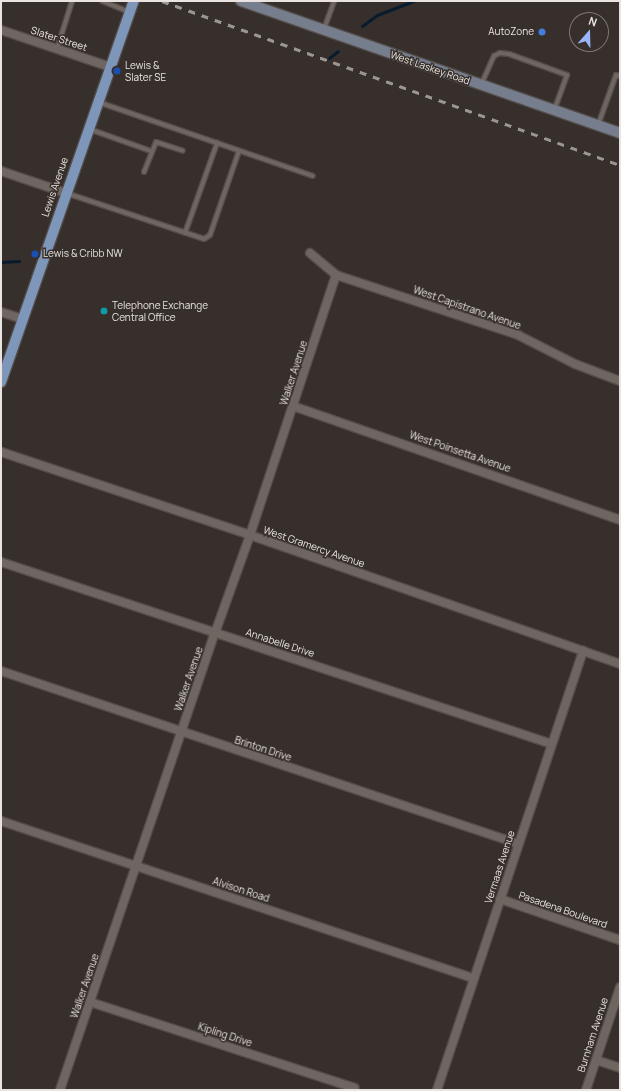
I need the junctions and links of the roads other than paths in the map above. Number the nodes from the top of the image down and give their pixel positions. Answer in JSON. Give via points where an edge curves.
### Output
{"nodes":[{"id":1,"x":72,"y":1,"type":"edge"},
{"id":2,"x":102,"y":1,"type":"edge"},
{"id":3,"x":134,"y":1,"type":"edge"},
{"id":4,"x":241,"y":1,"type":"edge"},
{"id":5,"x":334,"y":1,"type":"edge"},
{"id":6,"x":261,"y":4,"type":"edge"},
{"id":7,"x":130,"y":12,"type":"junction"},
{"id":8,"x":1,"y":30,"type":"edge"},
{"id":9,"x":324,"y":31,"type":"junction"},
{"id":10,"x":57,"y":49,"type":"junction"},
{"id":11,"x":110,"y":67,"type":"junction"},
{"id":12,"x":620,"y":76,"type":"edge"},
{"id":13,"x":481,"y":85,"type":"junction"},
{"id":14,"x":98,"y":102,"type":"junction"},
{"id":15,"x":554,"y":110,"type":"junction"},
{"id":16,"x":598,"y":125,"type":"junction"},
{"id":17,"x":88,"y":129,"type":"junction"},
{"id":18,"x":620,"y":133,"type":"edge"},
{"id":19,"x":217,"y":143,"type":"junction"},
{"id":20,"x":239,"y":150,"type":"junction"},
{"id":21,"x":151,"y":151,"type":"junction"},
{"id":22,"x":183,"y":151,"type":"dead end"},
{"id":23,"x":1,"y":171,"type":"edge"},
{"id":24,"x":144,"y":172,"type":"dead end"},
{"id":25,"x":313,"y":176,"type":"dead end"},
{"id":26,"x":66,"y":193,"type":"junction"},
{"id":27,"x":185,"y":234,"type":"junction"},
{"id":28,"x":310,"y":252,"type":"dead end"},
{"id":29,"x":336,"y":275,"type":"junction"},
{"id":30,"x":1,"y":312,"type":"edge"},
{"id":31,"x":23,"y":319,"type":"junction"},
{"id":32,"x":620,"y":381,"type":"edge"},
{"id":33,"x":1,"y":382,"type":"edge"},
{"id":34,"x":293,"y":406,"type":"junction"},
{"id":35,"x":1,"y":452,"type":"edge"},
{"id":36,"x":620,"y":520,"type":"edge"},
{"id":37,"x":250,"y":535,"type":"junction"},
{"id":38,"x":1,"y":562,"type":"edge"},
{"id":39,"x":215,"y":633,"type":"junction"},
{"id":40,"x":583,"y":651,"type":"junction"},
{"id":41,"x":620,"y":664,"type":"edge"},
{"id":42,"x":1,"y":671,"type":"edge"},
{"id":43,"x":181,"y":732,"type":"junction"},
{"id":44,"x":552,"y":744,"type":"junction"},
{"id":45,"x":1,"y":821,"type":"edge"},
{"id":46,"x":519,"y":844,"type":"junction"},
{"id":47,"x":136,"y":866,"type":"junction"},
{"id":48,"x":500,"y":899,"type":"junction"},
{"id":49,"x":620,"y":940,"type":"edge"},
{"id":50,"x":474,"y":978,"type":"junction"},
{"id":51,"x":620,"y":987,"type":"edge"},
{"id":52,"x":90,"y":1002,"type":"junction"},
{"id":53,"x":596,"y":1060,"type":"junction"},
{"id":54,"x":620,"y":1068,"type":"edge"},
{"id":55,"x":354,"y":1088,"type":"dead end"},
{"id":56,"x":60,"y":1090,"type":"edge"},
{"id":57,"x":437,"y":1090,"type":"edge"},
{"id":58,"x":586,"y":1090,"type":"edge"}],
"edges":[{"from":1,"to":10,"type":"lane"},
{"from":2,"to":7,"type":"lane"},
{"from":3,"to":7,"type":"main road","name":"Lewis Avenue"},
{"from":4,"to":6,"type":"main road","name":"West Laskey Road"},
{"from":5,"to":9,"type":"lane"},
{"from":6,"to":9,"type":"main road","name":"West Laskey Road"},
{"from":7,"to":11,"type":"main road","name":"Lewis Avenue"},
{"from":8,"to":10,"type":"street","name":"Slater Street"},
{"from":9,"to":13,"type":"main road","name":"West Laskey Road"},
{"from":10,"to":11,"type":"street","name":"Slater Street"},
{"from":11,"to":14,"type":"main road","name":"Lewis Avenue"},
{"from":12,"to":16,"type":"lane","via":[[616,75]]},
{"from":13,"to":15,"type":"main road","name":"West Laskey Road"},
{"from":13,"to":15,"type":"lane","via":[[494,56],[500,53],[509,54],[567,75]]},
{"from":14,"to":17,"type":"main road","name":"Lewis Avenue"},
{"from":14,"to":19,"type":"lane"},
{"from":15,"to":16,"type":"main road","name":"West Laskey Road"},
{"from":16,"to":18,"type":"main road","name":"West Laskey Road"},
{"from":17,"to":21,"type":"lane"},
{"from":17,"to":26,"type":"main road","name":"Lewis Avenue"},
{"from":19,"to":20,"type":"lane"},
{"from":19,"to":27,"type":"lane"},
{"from":20,"to":25,"type":"lane"},
{"from":20,"to":27,"type":"lane","via":[[210,235],[204,239]]},
{"from":21,"to":22,"type":"lane","via":[[158,142]]},
{"from":21,"to":24,"type":"lane"},
{"from":23,"to":26,"type":"street"},
{"from":26,"to":27,"type":"lane"},
{"from":26,"to":31,"type":"main road","name":"Lewis Avenue"},
{"from":28,"to":29,"type":"street","name":"West Capistrano Avenue"},
{"from":29,"to":32,"type":"street","name":"West Capistrano Avenue","via":[[518,336],[582,367]]},
{"from":29,"to":34,"type":"street","name":"Walker Avenue"},
{"from":30,"to":31,"type":"street"},
{"from":31,"to":33,"type":"main road","name":"Lewis Avenue"},
{"from":34,"to":36,"type":"street","name":"West Poinsetta Avenue"},
{"from":34,"to":37,"type":"street","name":"Walker Avenue"},
{"from":35,"to":37,"type":"street","name":"West Gramercy Avenue"},
{"from":37,"to":39,"type":"street","name":"Walker Avenue"},
{"from":37,"to":40,"type":"street","name":"West Gramercy Avenue"},
{"from":38,"to":39,"type":"street","name":"Annabelle Drive"},
{"from":39,"to":43,"type":"street","name":"Walker Avenue"},
{"from":39,"to":44,"type":"street","name":"Annabelle Drive"},
{"from":40,"to":41,"type":"street","name":"West Gramercy Avenue"},
{"from":40,"to":44,"type":"street","name":"Vermaas Avenue"},
{"from":42,"to":43,"type":"street","name":"Brinton Drive"},
{"from":43,"to":46,"type":"street","name":"Brinton Drive"},
{"from":43,"to":47,"type":"street","name":"Walker Avenue"},
{"from":44,"to":46,"type":"street","name":"Vermaas Avenue"},
{"from":45,"to":47,"type":"street","name":"Alvison Road"},
{"from":46,"to":48,"type":"street","name":"Vermaas Avenue"},
{"from":47,"to":50,"type":"street","name":"Alvison Road"},
{"from":47,"to":52,"type":"street","name":"Walker Avenue"},
{"from":48,"to":49,"type":"street","name":"Pasadena Boulevard"},
{"from":48,"to":50,"type":"street","name":"Vermaas Avenue"},
{"from":50,"to":57,"type":"street","name":"Vermaas Avenue"},
{"from":51,"to":53,"type":"street","name":"Burnham Avenue"},
{"from":52,"to":55,"type":"street","name":"Kipling Drive"},
{"from":52,"to":56,"type":"street","name":"Walker Avenue"},
{"from":53,"to":54,"type":"street"},
{"from":53,"to":58,"type":"street","name":"Burnham Avenue"}]}
